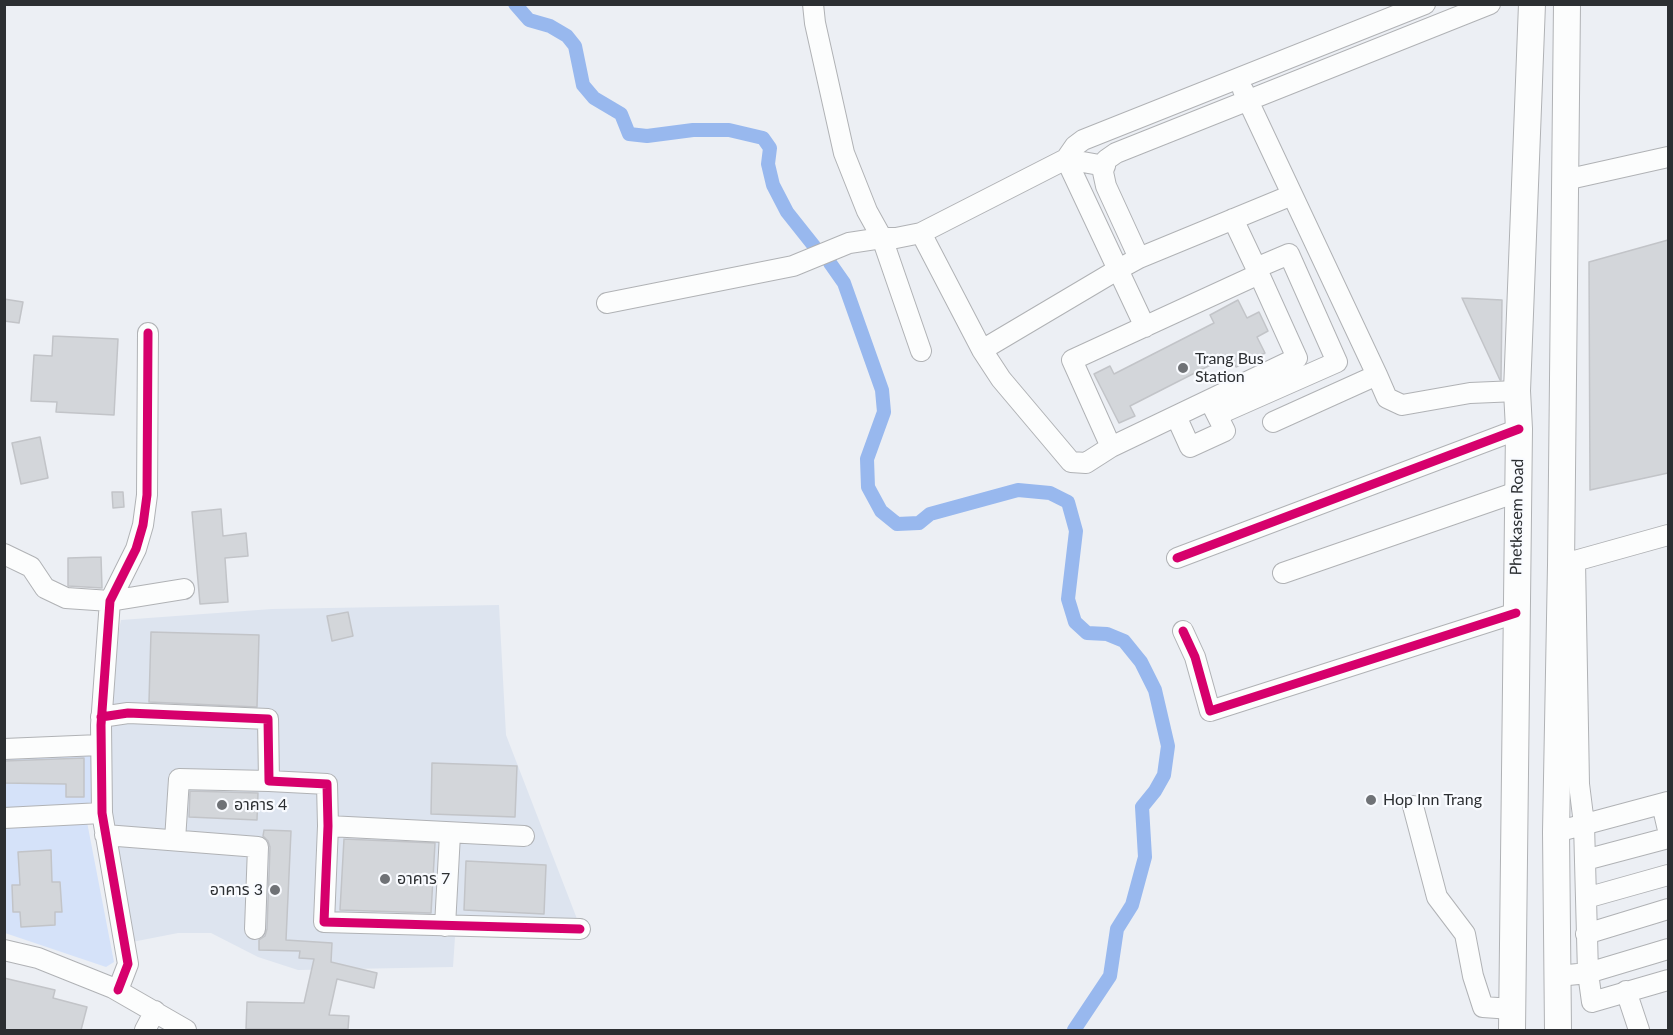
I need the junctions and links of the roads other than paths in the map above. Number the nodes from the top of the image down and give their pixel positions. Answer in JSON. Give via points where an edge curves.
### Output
{"nodes":[{"id":1,"x":813,"y":4,"type":"edge"},
{"id":2,"x":1490,"y":4,"type":"edge"},
{"id":3,"x":1532,"y":4,"type":"edge"},
{"id":4,"x":1567,"y":4,"type":"edge"},
{"id":5,"x":1423,"y":5,"type":"edge"},
{"id":6,"x":1238,"y":78,"type":"junction"},
{"id":7,"x":1249,"y":102,"type":"junction"},
{"id":8,"x":1668,"y":157,"type":"edge"},
{"id":9,"x":1066,"y":159,"type":"junction"},
{"id":10,"x":1105,"y":166,"type":"junction"},
{"id":11,"x":1565,"y":180,"type":"junction"},
{"id":12,"x":1292,"y":195,"type":"junction"},
{"id":13,"x":1233,"y":219,"type":"junction"},
{"id":14,"x":921,"y":233,"type":"junction"},
{"id":15,"x":882,"y":238,"type":"junction"},
{"id":16,"x":1139,"y":258,"type":"junction"},
{"id":17,"x":1117,"y":270,"type":"junction"},
{"id":18,"x":1257,"y":271,"type":"junction"},
{"id":19,"x":608,"y":303,"type":"dead end"},
{"id":20,"x":1145,"y":327,"type":"junction"},
{"id":21,"x":148,"y":333,"type":"dead end"},
{"id":22,"x":982,"y":350,"type":"junction"},
{"id":23,"x":921,"y":351,"type":"dead end"},
{"id":24,"x":1377,"y":375,"type":"junction"},
{"id":25,"x":1517,"y":390,"type":"junction"},
{"id":26,"x":1214,"y":407,"type":"junction"},
{"id":27,"x":1176,"y":416,"type":"junction"},
{"id":28,"x":1273,"y":422,"type":"dead end"},
{"id":29,"x":1518,"y":429,"type":"junction"},
{"id":30,"x":1111,"y":447,"type":"junction"},
{"id":31,"x":1517,"y":492,"type":"junction"},
{"id":32,"x":1668,"y":535,"type":"edge"},
{"id":33,"x":4,"y":554,"type":"edge"},
{"id":34,"x":1177,"y":558,"type":"dead end"},
{"id":35,"x":1568,"y":563,"type":"junction"},
{"id":36,"x":1283,"y":573,"type":"dead end"},
{"id":37,"x":184,"y":589,"type":"dead end"},
{"id":38,"x":110,"y":601,"type":"junction"},
{"id":39,"x":1516,"y":614,"type":"junction"},
{"id":40,"x":1183,"y":631,"type":"dead end"},
{"id":41,"x":101,"y":717,"type":"junction"},
{"id":42,"x":100,"y":745,"type":"junction"},
{"id":43,"x":4,"y":749,"type":"edge"},
{"id":44,"x":269,"y":781,"type":"junction"},
{"id":45,"x":1665,"y":803,"type":"edge"},
{"id":46,"x":1413,"y":806,"type":"dead end"},
{"id":47,"x":102,"y":813,"type":"junction"},
{"id":48,"x":4,"y":818,"type":"edge"},
{"id":49,"x":1584,"y":824,"type":"junction"},
{"id":50,"x":328,"y":826,"type":"junction"},
{"id":51,"x":1668,"y":830,"type":"edge"},
{"id":52,"x":1556,"y":832,"type":"junction"},
{"id":53,"x":450,"y":834,"type":"junction"},
{"id":54,"x":105,"y":835,"type":"junction"},
{"id":55,"x":524,"y":836,"type":"dead end"},
{"id":56,"x":1668,"y":838,"type":"edge"},
{"id":57,"x":176,"y":840,"type":"junction"},
{"id":58,"x":1585,"y":860,"type":"junction"},
{"id":59,"x":1668,"y":875,"type":"edge"},
{"id":60,"x":1586,"y":898,"type":"junction"},
{"id":61,"x":1668,"y":909,"type":"edge"},
{"id":62,"x":445,"y":926,"type":"junction"},
{"id":63,"x":255,"y":929,"type":"dead end"},
{"id":64,"x":580,"y":929,"type":"dead end"},
{"id":65,"x":1586,"y":934,"type":"junction"},
{"id":66,"x":1668,"y":949,"type":"edge"},
{"id":67,"x":4,"y":950,"type":"edge"},
{"id":68,"x":1588,"y":973,"type":"junction"},
{"id":69,"x":1558,"y":976,"type":"junction"},
{"id":70,"x":1668,"y":980,"type":"edge"},
{"id":71,"x":118,"y":990,"type":"junction"},
{"id":72,"x":1626,"y":991,"type":"junction"},
{"id":73,"x":155,"y":1011,"type":"junction"},
{"id":74,"x":1512,"y":1020,"type":"edge"},
{"id":75,"x":145,"y":1030,"type":"edge"},
{"id":76,"x":186,"y":1030,"type":"edge"},
{"id":77,"x":1558,"y":1030,"type":"edge"},
{"id":78,"x":1639,"y":1030,"type":"edge"}],
"edges":[{"from":1,"to":15,"type":"street","via":[[844,153]]},
{"from":2,"to":7,"type":"street"},
{"from":3,"to":25,"type":"main road","name":"Phetkasem Road"},
{"from":4,"to":11,"type":"main road"},
{"from":5,"to":6,"type":"street"},
{"from":6,"to":7,"type":"street"},
{"from":6,"to":9,"type":"street","via":[[1083,140]]},
{"from":7,"to":10,"type":"street","via":[[1116,153],[1106,160]]},
{"from":7,"to":12,"type":"street"},
{"from":8,"to":11,"type":"street"},
{"from":9,"to":10,"type":"street"},
{"from":9,"to":14,"type":"street"},
{"from":9,"to":17,"type":"street"},
{"from":10,"to":16,"type":"street","via":[[1106,186]]},
{"from":11,"to":35,"type":"main road"},
{"from":12,"to":13,"type":"street"},
{"from":12,"to":24,"type":"street"},
{"from":13,"to":16,"type":"street"},
{"from":13,"to":18,"type":"street"},
{"from":14,"to":15,"type":"street"},
{"from":14,"to":22,"type":"street"},
{"from":15,"to":19,"type":"street","via":[[849,243],[793,266]]},
{"from":15,"to":23,"type":"street"},
{"from":16,"to":17,"type":"street"},
{"from":17,"to":20,"type":"street"},
{"from":17,"to":22,"type":"street"},
{"from":18,"to":20,"type":"street"},
{"from":18,"to":26,"type":"street","via":[[1297,358]]},
{"from":18,"to":26,"type":"street","via":[[1289,254],[1337,362]]},
{"from":20,"to":30,"type":"street","via":[[1072,360]]},
{"from":21,"to":38,"type":"street","via":[[147,495],[143,525],[136,549]]},
{"from":22,"to":30,"type":"street","via":[[1001,379],[1071,462],[1086,463]]},
{"from":24,"to":25,"type":"street","via":[[1388,398],[1402,405],[1470,393]]},
{"from":24,"to":28,"type":"street"},
{"from":25,"to":29,"type":"main road","name":"Phetkasem Road"},
{"from":26,"to":27,"type":"street"},
{"from":26,"to":27,"type":"street","via":[[1225,431],[1190,447]]},
{"from":27,"to":30,"type":"street"},
{"from":29,"to":31,"type":"main road","name":"Phetkasem Road"},
{"from":29,"to":34,"type":"street"},
{"from":31,"to":36,"type":"street"},
{"from":31,"to":39,"type":"main road","name":"Phetkasem Road"},
{"from":32,"to":35,"type":"street"},
{"from":33,"to":38,"type":"street","via":[[31,567],[45,588],[66,598]]},
{"from":35,"to":49,"type":"street"},
{"from":35,"to":52,"type":"main road"},
{"from":37,"to":38,"type":"street"},
{"from":38,"to":41,"type":"street"},
{"from":39,"to":40,"type":"street","via":[[1210,711],[1195,657]]},
{"from":39,"to":74,"type":"main road","name":"Phetkasem Road"},
{"from":41,"to":42,"type":"street"},
{"from":41,"to":44,"type":"street","via":[[128,713],[268,719]]},
{"from":42,"to":43,"type":"street"},
{"from":42,"to":47,"type":"street"},
{"from":44,"to":50,"type":"street","via":[[327,784]]},
{"from":44,"to":57,"type":"street","via":[[179,779]]},
{"from":45,"to":49,"type":"street"},
{"from":45,"to":51,"type":"street"},
{"from":46,"to":74,"type":"street","via":[[1437,897],[1465,934],[1484,1007]]},
{"from":47,"to":48,"type":"street"},
{"from":47,"to":54,"type":"street"},
{"from":49,"to":52,"type":"street"},
{"from":49,"to":58,"type":"street"},
{"from":50,"to":53,"type":"street"},
{"from":50,"to":62,"type":"street","via":[[324,922]]},
{"from":52,"to":69,"type":"main road"},
{"from":53,"to":55,"type":"street"},
{"from":53,"to":62,"type":"street"},
{"from":54,"to":57,"type":"street"},
{"from":54,"to":71,"type":"street","via":[[129,964]]},
{"from":56,"to":58,"type":"street"},
{"from":57,"to":63,"type":"street","via":[[258,847]]},
{"from":58,"to":60,"type":"street"},
{"from":59,"to":60,"type":"street"},
{"from":60,"to":65,"type":"street"},
{"from":61,"to":65,"type":"street"},
{"from":62,"to":64,"type":"street"},
{"from":65,"to":68,"type":"street"},
{"from":66,"to":68,"type":"street"},
{"from":67,"to":71,"type":"street","via":[[38,958]]},
{"from":68,"to":69,"type":"street"},
{"from":68,"to":72,"type":"street","via":[[1593,1002]]},
{"from":69,"to":77,"type":"main road"},
{"from":70,"to":72,"type":"street"},
{"from":71,"to":73,"type":"street"},
{"from":72,"to":78,"type":"street"},
{"from":73,"to":75,"type":"street"},
{"from":73,"to":76,"type":"street"}]}
